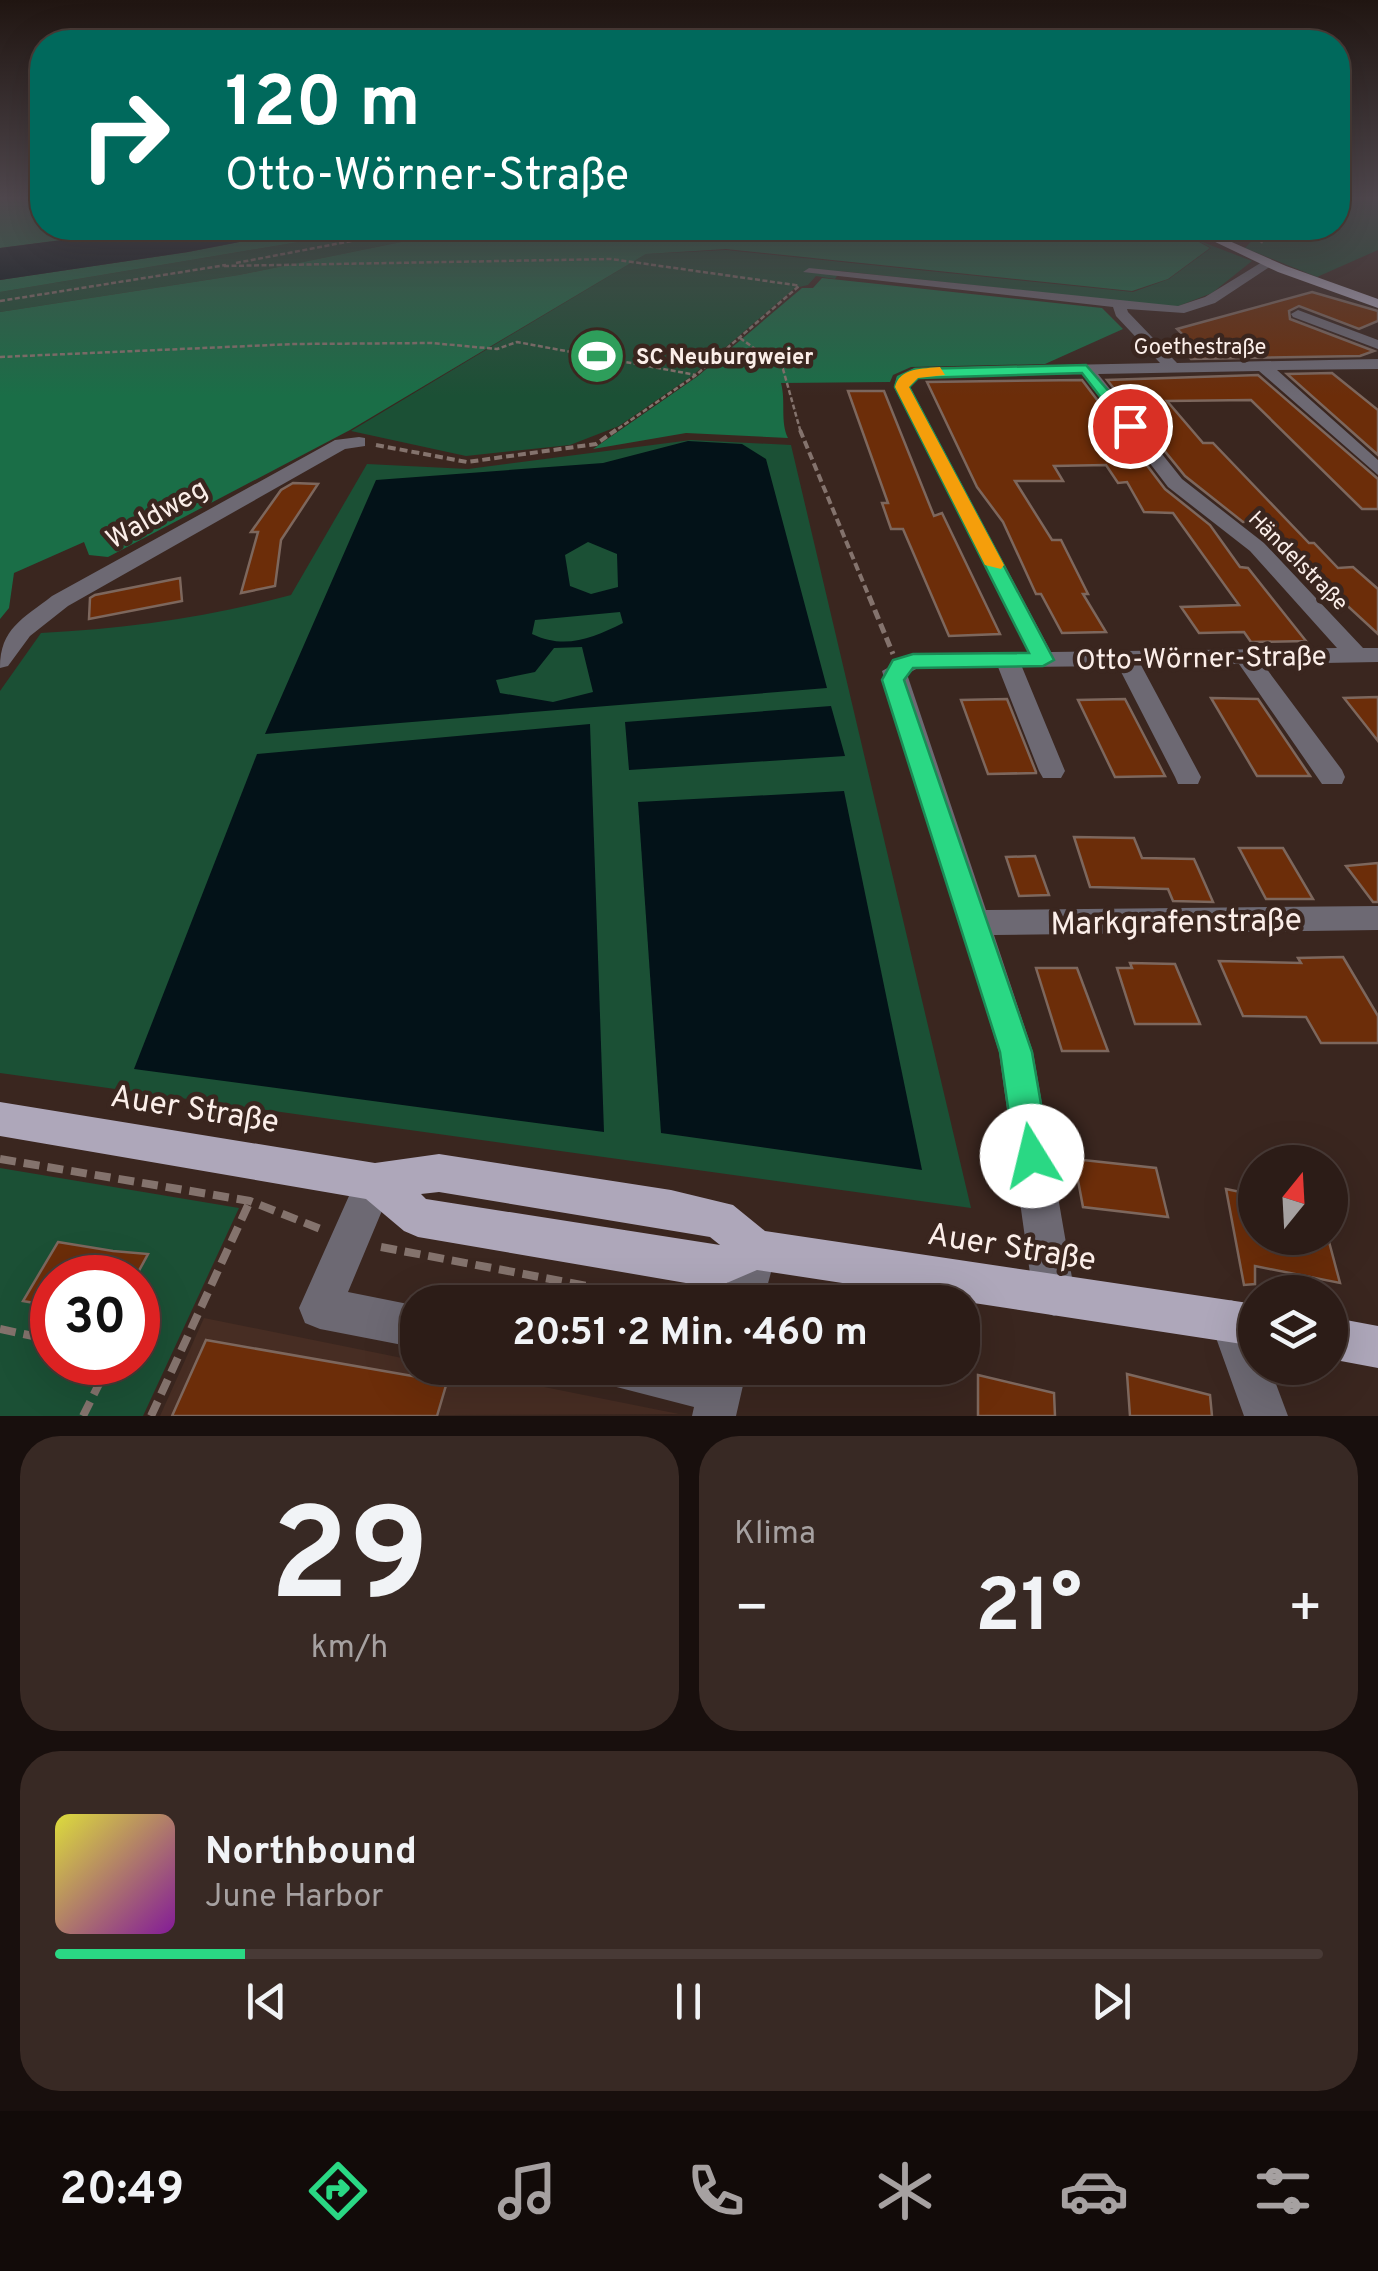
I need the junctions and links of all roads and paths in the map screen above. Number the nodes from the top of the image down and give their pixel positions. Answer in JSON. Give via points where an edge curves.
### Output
{"nodes":[{"id":1,"x":234,"y":264,"type":"edge"},
{"id":2,"x":330,"y":264,"type":"edge"},
{"id":3,"x":646,"y":264,"type":"edge"},
{"id":4,"x":1265,"y":264,"type":"edge"},
{"id":5,"x":1270,"y":264,"type":"edge"},
{"id":6,"x":224,"y":266,"type":"junction"},
{"id":7,"x":809,"y":272,"type":"dead end"},
{"id":8,"x":0,"y":300,"type":"edge"},
{"id":9,"x":1378,"y":304,"type":"edge"},
{"id":10,"x":1120,"y":306,"type":"junction"},
{"id":11,"x":1298,"y":314,"type":"dead end"},
{"id":12,"x":739,"y":338,"type":"junction"},
{"id":13,"x":1378,"y":345,"type":"edge"},
{"id":14,"x":0,"y":357,"type":"edge"},
{"id":15,"x":1378,"y":364,"type":"edge"},
{"id":16,"x":1174,"y":368,"type":"junction"},
{"id":17,"x":1265,"y":368,"type":"junction"},
{"id":18,"x":1086,"y":369,"type":"junction"},
{"id":19,"x":696,"y":376,"type":"junction"},
{"id":20,"x":359,"y":442,"type":"joint"},
{"id":21,"x":1378,"y":470,"type":"edge"},
{"id":22,"x":1372,"y":656,"type":"edge"},
{"id":23,"x":1246,"y":658,"type":"junction"},
{"id":24,"x":1007,"y":660,"type":"junction"},
{"id":25,"x":1043,"y":660,"type":"junction"},
{"id":26,"x":1126,"y":660,"type":"junction"},
{"id":27,"x":0,"y":661,"type":"edge"},
{"id":28,"x":901,"y":664,"type":"junction"},
{"id":29,"x":1052,"y":771,"type":"dead end"},
{"id":30,"x":1188,"y":777,"type":"dead end"},
{"id":31,"x":1332,"y":777,"type":"dead end"},
{"id":32,"x":1378,"y":918,"type":"edge"},
{"id":33,"x":974,"y":923,"type":"junction"},
{"id":34,"x":0,"y":1119,"type":"edge"},
{"id":35,"x":376,"y":1182,"type":"junction"},
{"id":36,"x":250,"y":1200,"type":"dead end"},
{"id":37,"x":757,"y":1250,"type":"junction"},
{"id":38,"x":747,"y":1285,"type":"edge"},
{"id":39,"x":1054,"y":1295,"type":"junction"},
{"id":40,"x":1238,"y":1322,"type":"edge"},
{"id":41,"x":400,"y":1324,"type":"edge"},
{"id":42,"x":0,"y":1329,"type":"edge"},
{"id":43,"x":30,"y":1335,"type":"edge"},
{"id":44,"x":1348,"y":1341,"type":"edge"},
{"id":45,"x":1378,"y":1346,"type":"edge"},
{"id":46,"x":98,"y":1385,"type":"edge"},
{"id":47,"x":693,"y":1385,"type":"edge"},
{"id":48,"x":1258,"y":1385,"type":"edge"},
{"id":49,"x":720,"y":1391,"type":"edge"},
{"id":50,"x":83,"y":1416,"type":"edge"},
{"id":51,"x":150,"y":1416,"type":"edge"},
{"id":52,"x":1266,"y":1416,"type":"edge"}],
"edges":[{"from":1,"to":6,"type":"path"},
{"from":2,"to":6,"type":"path"},
{"from":3,"to":12,"type":"path","via":[[799,286]]},
{"from":4,"to":10,"type":"street","via":[[1194,307]]},
{"from":5,"to":9,"type":"main road"},
{"from":6,"to":8,"type":"path"},
{"from":7,"to":10,"type":"street"},
{"from":10,"to":16,"type":"street"},
{"from":11,"to":13,"type":"street"},
{"from":12,"to":19,"type":"path"},
{"from":12,"to":28,"type":"path","via":[[783,369],[797,424]]},
{"from":14,"to":19,"type":"path","via":[[294,344],[497,348],[517,342]]},
{"from":15,"to":17,"type":"street","name":"Goethestraße"},
{"from":16,"to":17,"type":"street","name":"Goethestraße"},
{"from":16,"to":18,"type":"street","name":"Goethestraße"},
{"from":17,"to":21,"type":"street"},
{"from":18,"to":22,"type":"street","name":"Händelstraße","via":[[1175,483],[1257,547]]},
{"from":18,"to":25,"type":"street","name":"Goethestraße","via":[[915,374],[902,387]]},
{"from":19,"to":20,"type":"path","via":[[596,444],[467,462]]},
{"from":20,"to":27,"type":"street","name":"Waldweg","via":[[340,444],[60,602],[22,631]]},
{"from":22,"to":23,"type":"street","name":"Otto-Wörner-Straße"},
{"from":23,"to":26,"type":"street","name":"Otto-Wörner-Straße"},
{"from":23,"to":31,"type":"street"},
{"from":24,"to":25,"type":"street","name":"Otto-Wörner-Straße"},
{"from":24,"to":28,"type":"street","name":"Otto-Wörner-Straße"},
{"from":24,"to":29,"type":"street"},
{"from":25,"to":26,"type":"street","name":"Otto-Wörner-Straße"},
{"from":26,"to":30,"type":"street"},
{"from":28,"to":33,"type":"street","via":[[893,680]]},
{"from":32,"to":33,"type":"street","name":"Markgrafenstraße"},
{"from":33,"to":39,"type":"street","via":[[1016,1052]]},
{"from":34,"to":35,"type":"main road","name":"Auer Straße"},
{"from":35,"to":37,"type":"main road","name":"Auer Straße","via":[[418,1217],[715,1268]]},
{"from":35,"to":41,"type":"street","via":[[320,1308]]},
{"from":36,"to":51,"type":"path"},
{"from":37,"to":38,"type":"street"},
{"from":37,"to":39,"type":"main road","name":"Auer Straße"},
{"from":39,"to":40,"type":"main road","name":"Auer Straße"},
{"from":42,"to":43,"type":"path"},
{"from":44,"to":45,"type":"main road"},
{"from":46,"to":50,"type":"path"},
{"from":47,"to":49,"type":"street"},
{"from":48,"to":52,"type":"street"}]}
